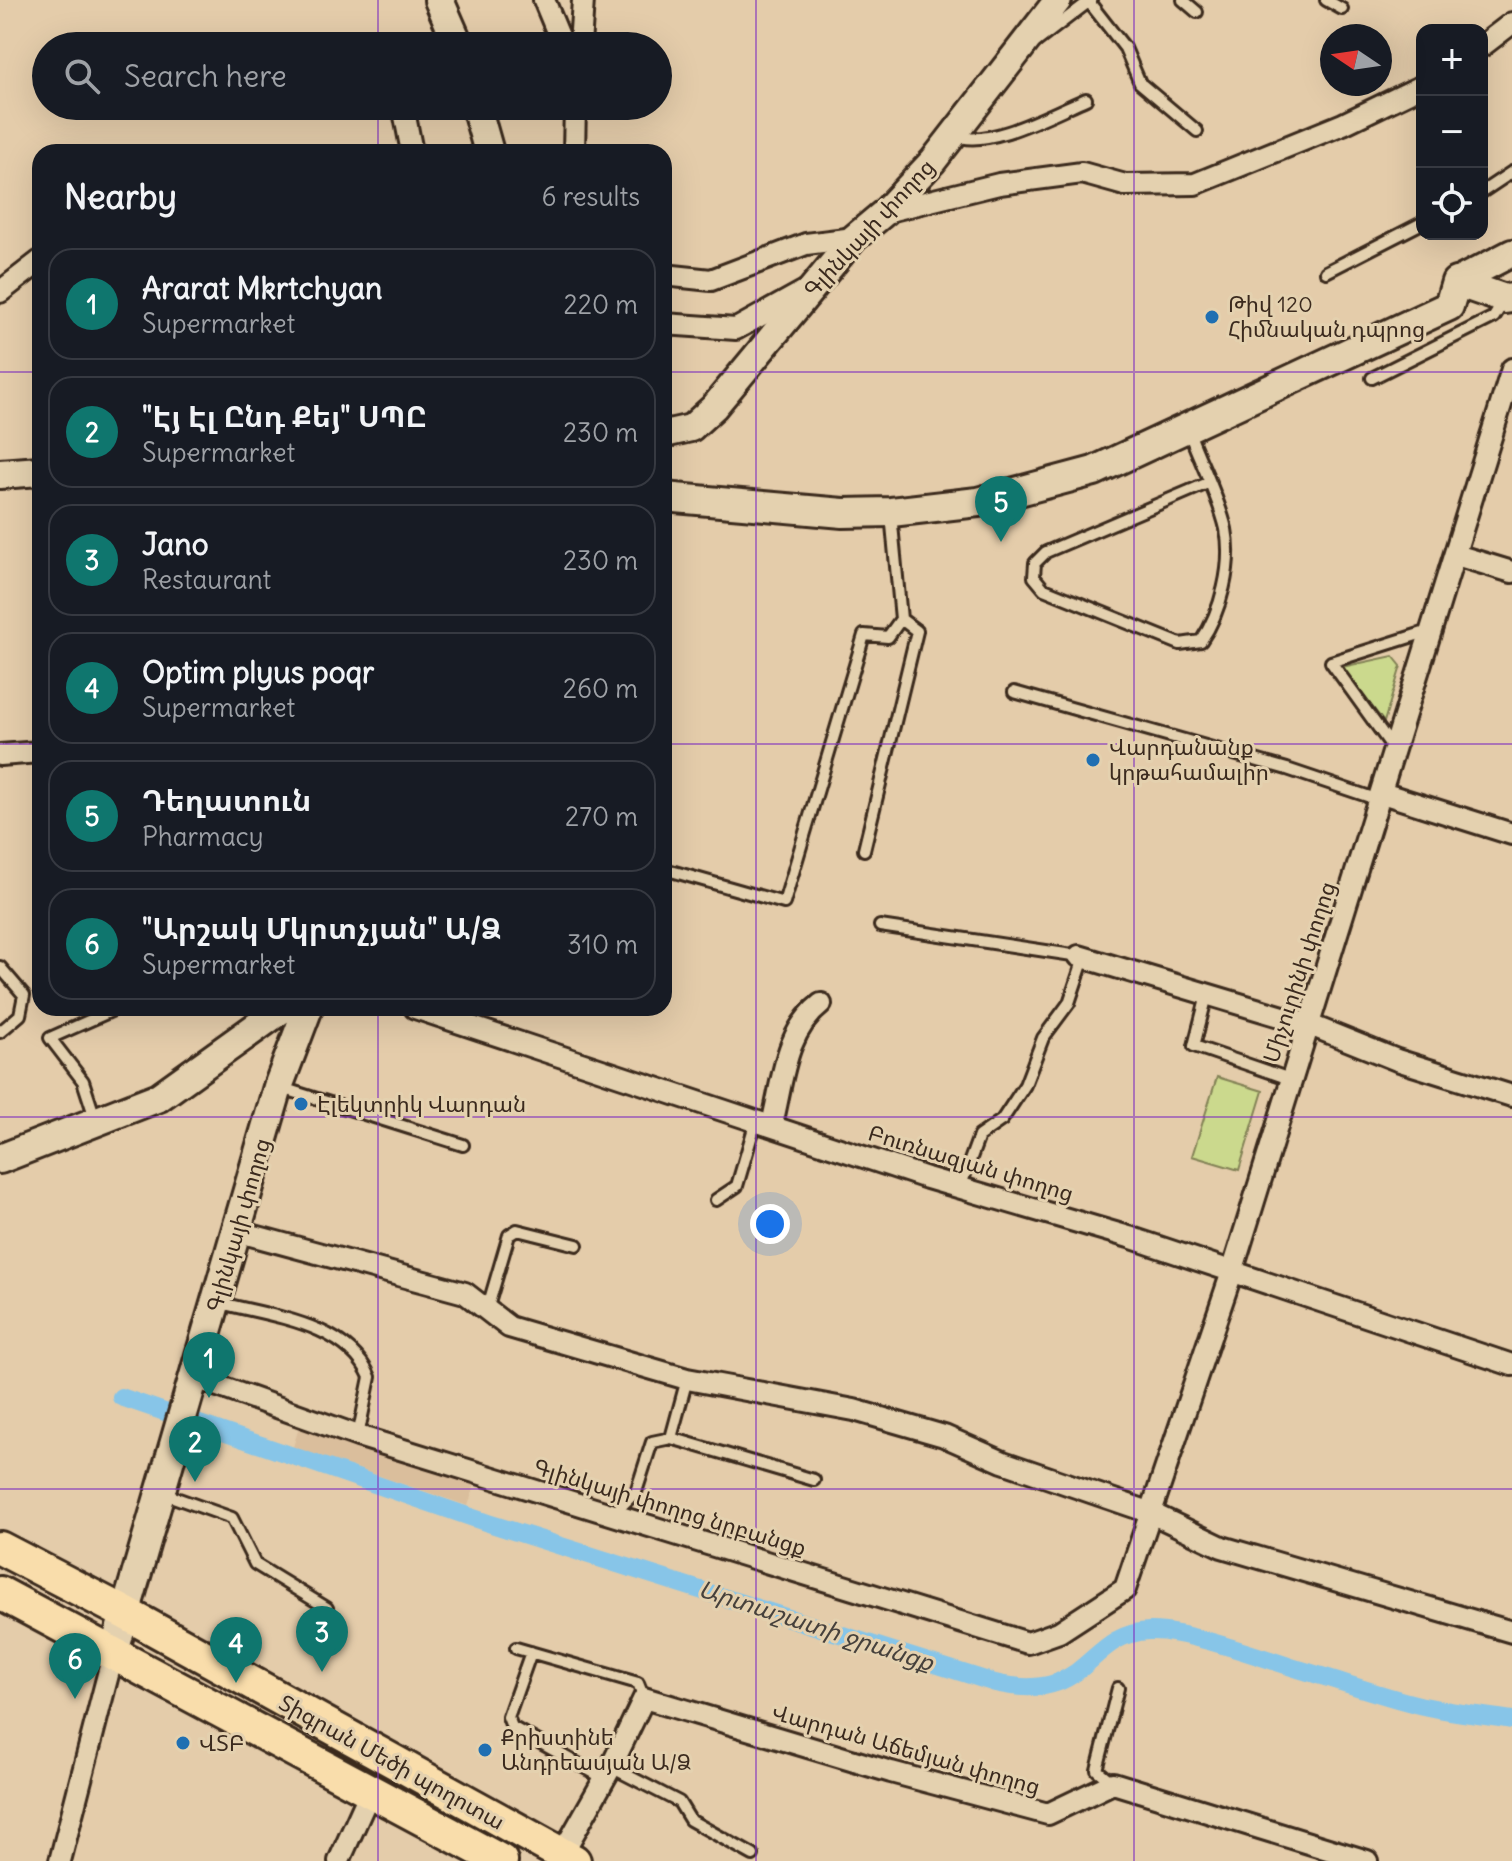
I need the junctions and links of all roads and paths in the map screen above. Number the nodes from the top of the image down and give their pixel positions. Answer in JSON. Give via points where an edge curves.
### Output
{"nodes":[{"id":1,"x":439,"y":0,"type":"edge"},
{"id":2,"x":544,"y":0,"type":"edge"},
{"id":3,"x":583,"y":0,"type":"edge"},
{"id":4,"x":1058,"y":0,"type":"edge"},
{"id":5,"x":1183,"y":0,"type":"edge"},
{"id":6,"x":1326,"y":0,"type":"edge"},
{"id":7,"x":1090,"y":1,"type":"edge"},
{"id":8,"x":1342,"y":9,"type":"dead end"},
{"id":9,"x":1197,"y":12,"type":"dead end"},
{"id":10,"x":1512,"y":23,"type":"edge"},
{"id":11,"x":453,"y":32,"type":"edge"},
{"id":12,"x":558,"y":32,"type":"edge"},
{"id":13,"x":569,"y":32,"type":"edge"},
{"id":14,"x":1488,"y":41,"type":"edge"},
{"id":15,"x":1022,"y":43,"type":"junction"},
{"id":16,"x":1416,"y":89,"type":"edge"},
{"id":17,"x":1086,"y":99,"type":"dead end"},
{"id":18,"x":406,"y":120,"type":"edge"},
{"id":19,"x":480,"y":120,"type":"edge"},
{"id":20,"x":575,"y":120,"type":"edge"},
{"id":21,"x":1197,"y":131,"type":"dead end"},
{"id":22,"x":953,"y":134,"type":"junction"},
{"id":23,"x":410,"y":144,"type":"edge"},
{"id":24,"x":487,"y":144,"type":"edge"},
{"id":25,"x":574,"y":144,"type":"edge"},
{"id":26,"x":1512,"y":172,"type":"edge"},
{"id":27,"x":1488,"y":188,"type":"edge"},
{"id":28,"x":885,"y":212,"type":"junction"},
{"id":29,"x":1416,"y":226,"type":"edge"},
{"id":30,"x":854,"y":238,"type":"junction"},
{"id":31,"x":1512,"y":253,"type":"edge"},
{"id":32,"x":32,"y":267,"type":"edge"},
{"id":33,"x":1326,"y":272,"type":"dead end"},
{"id":34,"x":672,"y":276,"type":"edge"},
{"id":35,"x":1456,"y":282,"type":"junction"},
{"id":36,"x":813,"y":286,"type":"junction"},
{"id":37,"x":0,"y":292,"type":"edge"},
{"id":38,"x":1508,"y":298,"type":"edge"},
{"id":39,"x":672,"y":325,"type":"edge"},
{"id":40,"x":1512,"y":369,"type":"edge"},
{"id":41,"x":1372,"y":378,"type":"dead end"},
{"id":42,"x":1187,"y":429,"type":"junction"},
{"id":43,"x":672,"y":432,"type":"edge"},
{"id":44,"x":32,"y":453,"type":"edge"},
{"id":45,"x":0,"y":455,"type":"edge"},
{"id":46,"x":32,"y":472,"type":"edge"},
{"id":47,"x":0,"y":474,"type":"edge"},
{"id":48,"x":672,"y":481,"type":"edge"},
{"id":49,"x":1208,"y":483,"type":"junction"},
{"id":50,"x":672,"y":498,"type":"edge"},
{"id":51,"x":891,"y":512,"type":"junction"},
{"id":52,"x":1456,"y":555,"type":"junction"},
{"id":53,"x":1512,"y":572,"type":"edge"},
{"id":54,"x":901,"y":619,"type":"junction"},
{"id":55,"x":1430,"y":630,"type":"junction"},
{"id":56,"x":1014,"y":692,"type":"dead end"},
{"id":57,"x":32,"y":753,"type":"edge"},
{"id":58,"x":1396,"y":753,"type":"junction"},
{"id":59,"x":0,"y":755,"type":"edge"},
{"id":60,"x":1380,"y":797,"type":"junction"},
{"id":61,"x":1512,"y":834,"type":"edge"},
{"id":62,"x":864,"y":850,"type":"dead end"},
{"id":63,"x":672,"y":871,"type":"edge"},
{"id":64,"x":880,"y":926,"type":"dead end"},
{"id":65,"x":1082,"y":957,"type":"junction"},
{"id":66,"x":0,"y":967,"type":"edge"},
{"id":67,"x":1207,"y":995,"type":"junction"},
{"id":68,"x":821,"y":1004,"type":"dead end"},
{"id":69,"x":100,"y":1016,"type":"edge"},
{"id":70,"x":272,"y":1016,"type":"edge"},
{"id":71,"x":305,"y":1016,"type":"edge"},
{"id":72,"x":439,"y":1016,"type":"edge"},
{"id":73,"x":1310,"y":1025,"type":"junction"},
{"id":74,"x":0,"y":1032,"type":"edge"},
{"id":75,"x":1290,"y":1079,"type":"junction"},
{"id":76,"x":278,"y":1087,"type":"junction"},
{"id":77,"x":1512,"y":1096,"type":"edge"},
{"id":78,"x":764,"y":1122,"type":"junction"},
{"id":79,"x":97,"y":1123,"type":"junction"},
{"id":80,"x":463,"y":1145,"type":"dead end"},
{"id":81,"x":0,"y":1159,"type":"edge"},
{"id":82,"x":961,"y":1185,"type":"junction"},
{"id":83,"x":716,"y":1200,"type":"dead end"},
{"id":84,"x":236,"y":1231,"type":"junction"},
{"id":85,"x":577,"y":1245,"type":"dead end"},
{"id":86,"x":1232,"y":1272,"type":"junction"},
{"id":87,"x":216,"y":1302,"type":"junction"},
{"id":88,"x":487,"y":1310,"type":"junction"},
{"id":89,"x":1512,"y":1365,"type":"edge"},
{"id":90,"x":687,"y":1379,"type":"junction"},
{"id":91,"x":191,"y":1384,"type":"junction"},
{"id":92,"x":358,"y":1436,"type":"junction"},
{"id":93,"x":671,"y":1438,"type":"junction"},
{"id":94,"x":814,"y":1480,"type":"dead end"},
{"id":95,"x":160,"y":1492,"type":"junction"},
{"id":96,"x":1149,"y":1512,"type":"junction"},
{"id":97,"x":613,"y":1514,"type":"junction"},
{"id":98,"x":0,"y":1548,"type":"edge"},
{"id":99,"x":1125,"y":1589,"type":"joint"},
{"id":100,"x":0,"y":1593,"type":"edge"},
{"id":101,"x":327,"y":1608,"type":"dead end"},
{"id":102,"x":125,"y":1613,"type":"junction"},
{"id":103,"x":1512,"y":1632,"type":"edge"},
{"id":104,"x":516,"y":1648,"type":"dead end"},
{"id":105,"x":531,"y":1652,"type":"junction"},
{"id":106,"x":113,"y":1655,"type":"junction"},
{"id":107,"x":1118,"y":1688,"type":"dead end"},
{"id":108,"x":644,"y":1698,"type":"junction"},
{"id":109,"x":608,"y":1773,"type":"junction"},
{"id":110,"x":1113,"y":1783,"type":"junction"},
{"id":111,"x":370,"y":1792,"type":"junction"},
{"id":112,"x":753,"y":1855,"type":"dead end"},
{"id":113,"x":1330,"y":1856,"type":"edge"},
{"id":114,"x":568,"y":1858,"type":"edge"},
{"id":115,"x":60,"y":1861,"type":"edge"},
{"id":116,"x":339,"y":1861,"type":"edge"},
{"id":117,"x":501,"y":1861,"type":"edge"},
{"id":118,"x":1367,"y":1861,"type":"edge"}],
"edges":[{"from":1,"to":11,"type":"main road"},
{"from":2,"to":12,"type":"street"},
{"from":3,"to":13,"type":"street"},
{"from":4,"to":15,"type":"street","name":"Գլինկայի փողոց"},
{"from":5,"to":9,"type":"lane"},
{"from":6,"to":8,"type":"lane"},
{"from":7,"to":15,"type":"lane","via":[[1039,42]]},
{"from":7,"to":21,"type":"lane","via":[[1125,48],[1140,83]]},
{"from":10,"to":14,"type":"street"},
{"from":15,"to":22,"type":"street","name":"Գլինկայի փողոց"},
{"from":16,"to":28,"type":"street","via":[[1195,184],[1125,185],[1082,173],[999,184]]},
{"from":17,"to":22,"type":"lane","via":[[998,135],[965,140]]},
{"from":18,"to":23,"type":"street"},
{"from":19,"to":24,"type":"main road"},
{"from":20,"to":25,"type":"street"},
{"from":22,"to":28,"type":"street","name":"Գլինկայի փողոց"},
{"from":26,"to":27,"type":"lane"},
{"from":28,"to":30,"type":"street","name":"Գլինկայի փողոց"},
{"from":29,"to":33,"type":"lane"},
{"from":30,"to":34,"type":"street","via":[[806,244],[711,280]]},
{"from":30,"to":36,"type":"street","name":"Գլինկայի փողոց"},
{"from":31,"to":35,"type":"street"},
{"from":32,"to":37,"type":"street"},
{"from":35,"to":38,"type":"main road"},
{"from":35,"to":42,"type":"main road","via":[[1449,306]]},
{"from":35,"to":48,"type":"main road","via":[[1181,421],[1092,459],[984,488],[838,499]]},
{"from":36,"to":39,"type":"street","via":[[736,329]]},
{"from":36,"to":43,"type":"street","name":"Գլինկայի փողոց","via":[[714,407],[691,428]]},
{"from":38,"to":41,"type":"lane","via":[[1494,317]]},
{"from":40,"to":52,"type":"street","name":"Միչուրինի փողոց"},
{"from":42,"to":49,"type":"lane"},
{"from":42,"to":51,"type":"main road","via":[[1094,471],[978,502]]},
{"from":44,"to":45,"type":"main road"},
{"from":46,"to":47,"type":"main road"},
{"from":49,"to":49,"type":"lane","via":[[1226,530],[1226,564],[1215,620],[1201,641],[1180,644],[1159,637],[1044,589],[1034,577],[1035,563],[1046,552]]},
{"from":50,"to":51,"type":"main road","via":[[817,512]]},
{"from":51,"to":54,"type":"lane"},
{"from":52,"to":53,"type":"street"},
{"from":52,"to":55,"type":"street","name":"Միչուրինի փողոց"},
{"from":54,"to":62,"type":"lane","via":[[917,631]]},
{"from":54,"to":63,"type":"lane","via":[[888,637],[864,635],[784,903]]},
{"from":55,"to":58,"type":"street","name":"Միչուրինի փողոց"},
{"from":55,"to":58,"type":"lane","via":[[1331,662]]},
{"from":56,"to":60,"type":"lane"},
{"from":57,"to":59,"type":"street"},
{"from":58,"to":60,"type":"street","name":"Միչուրինի փողոց"},
{"from":60,"to":61,"type":"street"},
{"from":60,"to":73,"type":"street","name":"Միչուրինի փողոց"},
{"from":64,"to":65,"type":"lane"},
{"from":65,"to":67,"type":"street"},
{"from":65,"to":82,"type":"lane","via":[[1069,1003],[1043,1038],[1025,1085],[1002,1120],[979,1136]]},
{"from":66,"to":74,"type":"lane","via":[[24,995],[20,1015]]},
{"from":67,"to":73,"type":"street"},
{"from":67,"to":75,"type":"lane","via":[[1194,1046]]},
{"from":68,"to":78,"type":"street","via":[[804,1018],[791,1042]]},
{"from":69,"to":79,"type":"lane","via":[[50,1038],[83,1081]]},
{"from":70,"to":79,"type":"main road","via":[[159,1097]]},
{"from":71,"to":76,"type":"main road","name":"Գլինկայի փողոց"},
{"from":72,"to":78,"type":"street","name":"Բուռնազյան փողոց"},
{"from":73,"to":75,"type":"street","name":"Միչուրինի փողոց"},
{"from":73,"to":77,"type":"street","via":[[1397,1060]]},
{"from":75,"to":86,"type":"street","name":"Միչուրինի փողոց"},
{"from":76,"to":80,"type":"lane"},
{"from":76,"to":84,"type":"main road","name":"Գլինկայի փողոց"},
{"from":78,"to":82,"type":"street","name":"Բուռնազյան փողոց"},
{"from":78,"to":83,"type":"lane","via":[[737,1186]]},
{"from":79,"to":81,"type":"main road"},
{"from":82,"to":86,"type":"street","name":"Բուռնազյան փողոց"},
{"from":84,"to":87,"type":"main road","name":"Գլինկայի փողոց"},
{"from":84,"to":88,"type":"street","via":[[465,1293]]},
{"from":85,"to":88,"type":"lane","via":[[517,1230],[509,1235]]},
{"from":86,"to":89,"type":"street","name":"Բուռնազյան փողոց"},
{"from":86,"to":96,"type":"street","name":"Միչուրինի փողոց"},
{"from":87,"to":91,"type":"main road","name":"Գլինկայի փողոց"},
{"from":87,"to":92,"type":"lane","via":[[323,1332],[350,1349],[370,1377]]},
{"from":88,"to":90,"type":"street","via":[[509,1327]]},
{"from":90,"to":93,"type":"lane"},
{"from":90,"to":96,"type":"street","via":[[854,1410],[944,1436]]},
{"from":91,"to":92,"type":"street","name":"Գլինկայի փողոց նրբանցք"},
{"from":91,"to":95,"type":"main road","name":"Գլինկայի փողոց"},
{"from":92,"to":97,"type":"street","name":"Գլինկայի փողոց նրբանցք"},
{"from":93,"to":94,"type":"lane"},
{"from":93,"to":97,"type":"lane","via":[[652,1442],[636,1492]]},
{"from":95,"to":101,"type":"lane","via":[[232,1518],[255,1564]]},
{"from":95,"to":102,"type":"main road","name":"Գլինկայի փողոց"},
{"from":96,"to":99,"type":"street","name":"Միչուրինի փողոց"},
{"from":96,"to":103,"type":"street","via":[[1222,1547]]},
{"from":97,"to":99,"type":"street","name":"Գլինկայի փողոց նրբանցք","via":[[1028,1643],[1059,1632]]},
{"from":98,"to":102,"type":"main road","name":"Տիգրան Մեծի պողոտա"},
{"from":100,"to":106,"type":"main road","name":"Տիգրան Մեծի պողոտա"},
{"from":102,"to":106,"type":"main road","name":"Գլինկայի փողոց"},
{"from":102,"to":114,"type":"main road","name":"Տիգրան Մեծի պողոտա"},
{"from":104,"to":105,"type":"lane"},
{"from":105,"to":108,"type":"lane","via":[[638,1683]]},
{"from":105,"to":109,"type":"lane","via":[[508,1717],[512,1727]]},
{"from":106,"to":111,"type":"main road","name":"Տիգրան Մեծի պողոտա"},
{"from":106,"to":115,"type":"street","name":"Գլինկայի փողոց"},
{"from":107,"to":110,"type":"lane","via":[[1097,1770]]},
{"from":108,"to":109,"type":"street"},
{"from":108,"to":110,"type":"street","name":"Վարդան Աճեմյան փողոց","via":[[1048,1814]]},
{"from":109,"to":112,"type":"lane","via":[[679,1802],[690,1820]]},
{"from":109,"to":114,"type":"street"},
{"from":110,"to":113,"type":"street"},
{"from":111,"to":116,"type":"street"},
{"from":111,"to":117,"type":"main road","name":"Տիգրան Մեծի պողոտա"},
{"from":113,"to":118,"type":"street"}]}
